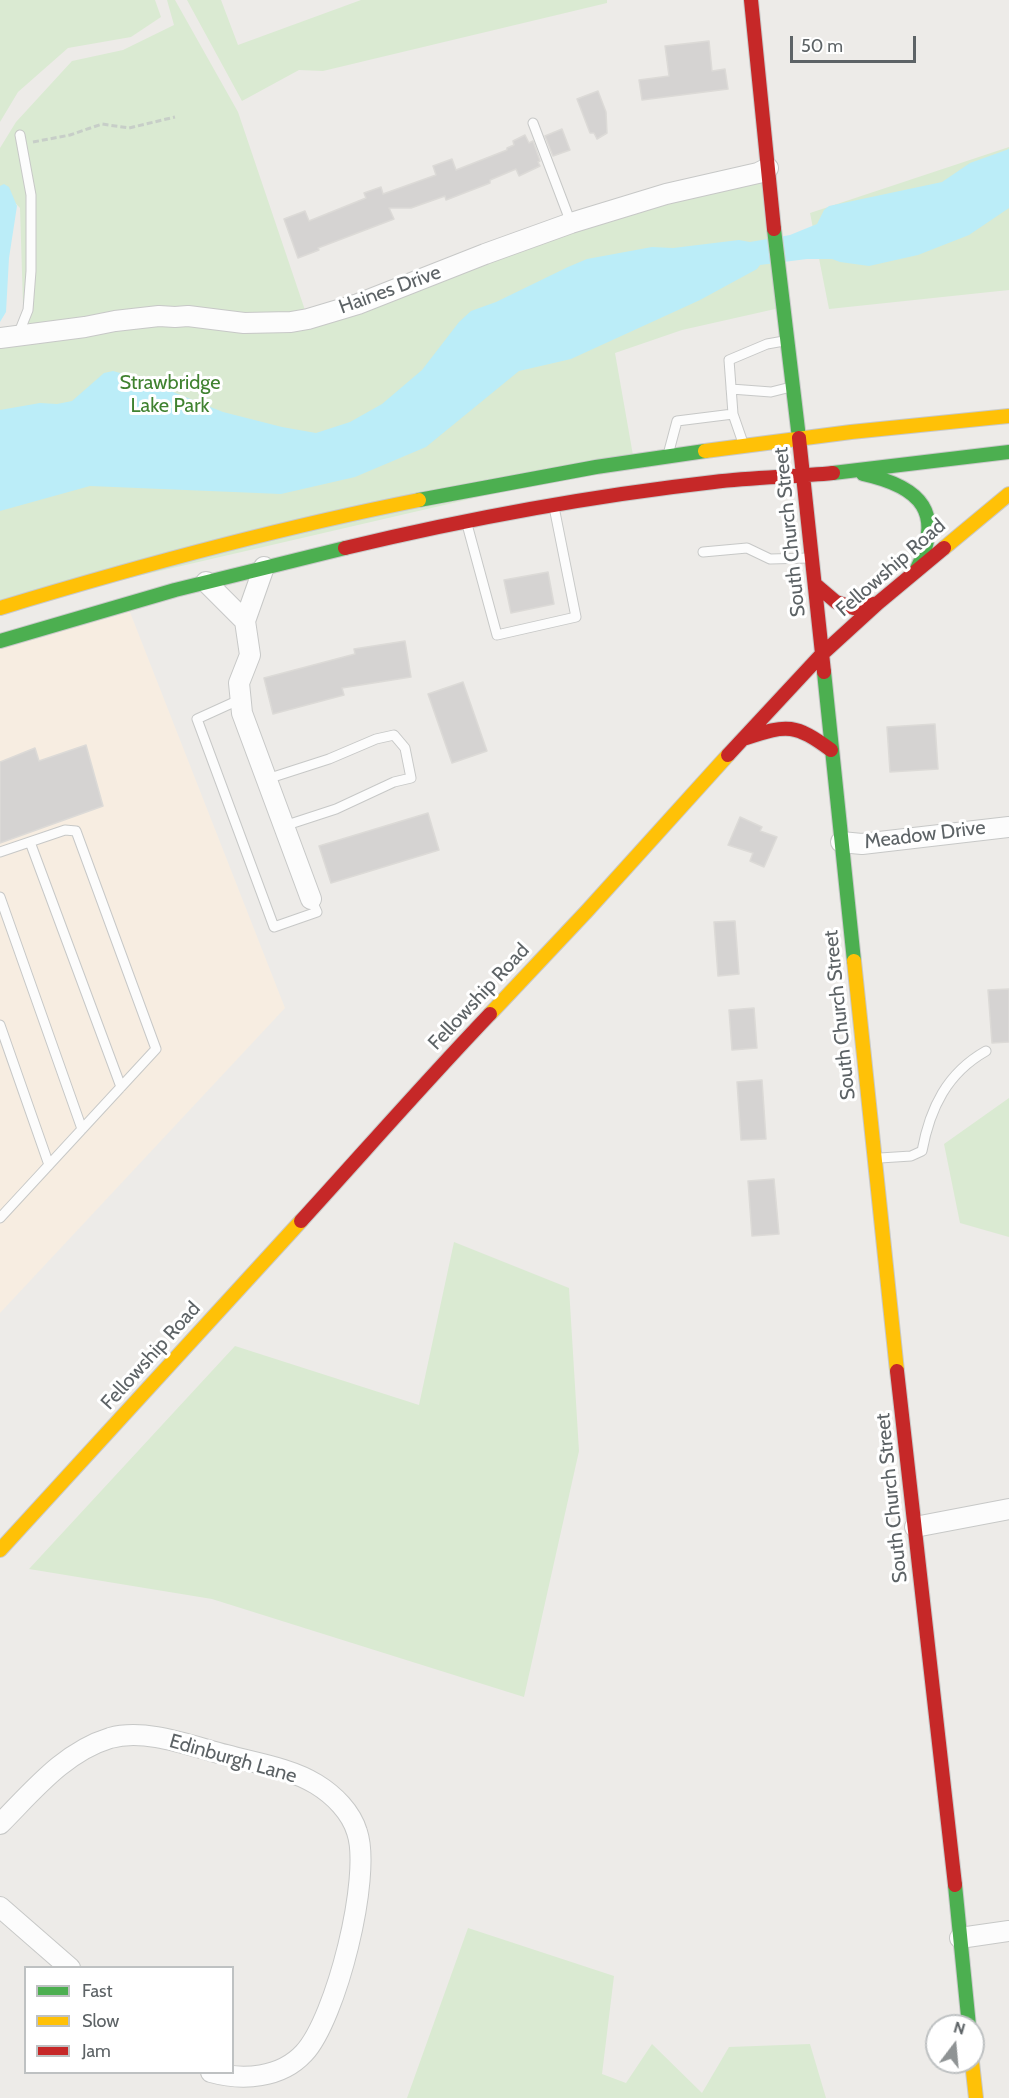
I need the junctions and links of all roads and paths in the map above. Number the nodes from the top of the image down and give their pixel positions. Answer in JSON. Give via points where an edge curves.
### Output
{"nodes":[{"id":1,"x":751,"y":0,"type":"edge"},
{"id":2,"x":175,"y":117,"type":"dead end"},
{"id":3,"x":533,"y":123,"type":"dead end"},
{"id":4,"x":21,"y":140,"type":"joint"},
{"id":5,"x":768,"y":168,"type":"junction"},
{"id":6,"x":571,"y":223,"type":"junction"},
{"id":7,"x":8,"y":338,"type":"edge"},
{"id":8,"x":787,"y":341,"type":"junction"},
{"id":9,"x":793,"y":387,"type":"junction"},
{"id":10,"x":731,"y":389,"type":"junction"},
{"id":11,"x":733,"y":414,"type":"junction"},
{"id":12,"x":1009,"y":416,"type":"edge"},
{"id":13,"x":800,"y":438,"type":"junction"},
{"id":14,"x":744,"y":445,"type":"junction"},
{"id":15,"x":1009,"y":452,"type":"edge"},
{"id":16,"x":668,"y":456,"type":"junction"},
{"id":17,"x":847,"y":471,"type":"junction"},
{"id":18,"x":804,"y":476,"type":"junction"},
{"id":19,"x":1009,"y":494,"type":"edge"},
{"id":20,"x":554,"y":507,"type":"junction"},
{"id":21,"x":466,"y":523,"type":"junction"},
{"id":22,"x":703,"y":552,"type":"dead end"},
{"id":23,"x":811,"y":558,"type":"junction"},
{"id":24,"x":264,"y":567,"type":"junction"},
{"id":25,"x":916,"y":571,"type":"junction"},
{"id":26,"x":206,"y":582,"type":"junction"},
{"id":27,"x":816,"y":585,"type":"junction"},
{"id":28,"x":878,"y":603,"type":"junction"},
{"id":29,"x":0,"y":608,"type":"edge"},
{"id":30,"x":245,"y":621,"type":"junction"},
{"id":31,"x":0,"y":641,"type":"edge"},
{"id":32,"x":821,"y":655,"type":"junction"},
{"id":33,"x":241,"y":699,"type":"junction"},
{"id":34,"x":742,"y":740,"type":"junction"},
{"id":35,"x":831,"y":750,"type":"junction"},
{"id":36,"x":267,"y":779,"type":"junction"},
{"id":37,"x":284,"y":826,"type":"junction"},
{"id":38,"x":1009,"y":826,"type":"edge"},
{"id":39,"x":30,"y":842,"type":"junction"},
{"id":40,"x":841,"y":842,"type":"junction"},
{"id":41,"x":0,"y":852,"type":"edge"},
{"id":42,"x":0,"y":897,"type":"edge"},
{"id":43,"x":311,"y":899,"type":"joint"},
{"id":44,"x":0,"y":1026,"type":"edge"},
{"id":45,"x":986,"y":1051,"type":"dead end"},
{"id":46,"x":121,"y":1087,"type":"junction"},
{"id":47,"x":82,"y":1129,"type":"junction"},
{"id":48,"x":874,"y":1158,"type":"junction"},
{"id":49,"x":49,"y":1165,"type":"junction"},
{"id":50,"x":0,"y":1218,"type":"edge"},
{"id":51,"x":1009,"y":1509,"type":"edge"},
{"id":52,"x":915,"y":1527,"type":"junction"},
{"id":53,"x":0,"y":1550,"type":"edge"},
{"id":54,"x":0,"y":1824,"type":"edge"},
{"id":55,"x":0,"y":1907,"type":"edge"},
{"id":56,"x":1009,"y":1931,"type":"edge"},
{"id":57,"x":960,"y":1938,"type":"junction"},
{"id":58,"x":68,"y":1966,"type":"edge"},
{"id":59,"x":968,"y":2014,"type":"edge"},
{"id":60,"x":215,"y":2074,"type":"edge"},
{"id":61,"x":973,"y":2074,"type":"edge"},
{"id":62,"x":976,"y":2098,"type":"edge"}],
"edges":[{"from":1,"to":5,"type":"main road","name":"South Church Street"},
{"from":2,"to":4,"type":"path","via":[[129,128],[102,124],[70,135]]},
{"from":3,"to":6,"type":"lane"},
{"from":4,"to":7,"type":"lane","via":[[31,195],[31,271],[28,310]]},
{"from":5,"to":6,"type":"street","name":"Haines Drive"},
{"from":5,"to":8,"type":"main road","name":"South Church Street"},
{"from":6,"to":7,"type":"street","name":"Haines Drive","via":[[358,304],[308,319],[244,323],[159,315]]},
{"from":8,"to":9,"type":"main road","name":"South Church Street"},
{"from":8,"to":10,"type":"lane","via":[[768,344],[729,360]]},
{"from":9,"to":10,"type":"lane","via":[[771,392]]},
{"from":9,"to":13,"type":"main road","name":"South Church Street"},
{"from":10,"to":11,"type":"lane"},
{"from":11,"to":14,"type":"lane"},
{"from":11,"to":16,"type":"lane","via":[[677,421]]},
{"from":12,"to":13,"type":"main road"},
{"from":13,"to":14,"type":"main road"},
{"from":13,"to":18,"type":"main road","name":"South Church Street"},
{"from":14,"to":16,"type":"main road"},
{"from":15,"to":17,"type":"main road"},
{"from":16,"to":29,"type":"main road","via":[[481,487],[312,522]]},
{"from":17,"to":18,"type":"main road"},
{"from":17,"to":25,"type":"main road","via":[[904,486],[921,502],[929,524],[927,546]]},
{"from":18,"to":20,"type":"main road","via":[[714,482]]},
{"from":18,"to":23,"type":"main road","name":"South Church Street"},
{"from":19,"to":25,"type":"main road","name":"Fellowship Road"},
{"from":20,"to":21,"type":"main road"},
{"from":20,"to":21,"type":"lane","via":[[576,617],[497,635]]},
{"from":21,"to":24,"type":"main road"},
{"from":22,"to":23,"type":"lane","via":[[747,548],[770,559]]},
{"from":23,"to":27,"type":"main road","name":"South Church Street"},
{"from":24,"to":26,"type":"main road"},
{"from":24,"to":30,"type":"street"},
{"from":25,"to":28,"type":"main road","name":"Fellowship Road"},
{"from":26,"to":30,"type":"street"},
{"from":26,"to":31,"type":"main road"},
{"from":27,"to":28,"type":"main road","via":[[836,602],[854,608]]},
{"from":27,"to":32,"type":"main road","name":"South Church Street"},
{"from":28,"to":32,"type":"main road","name":"Fellowship Road"},
{"from":30,"to":33,"type":"street","via":[[249,655],[239,683]]},
{"from":32,"to":34,"type":"main road","name":"Fellowship Road"},
{"from":32,"to":35,"type":"main road","name":"South Church Street"},
{"from":33,"to":36,"type":"street","via":[[242,713]]},
{"from":33,"to":43,"type":"lane","via":[[197,719],[274,927],[317,912]]},
{"from":34,"to":35,"type":"main road","via":[[780,727],[795,728]]},
{"from":34,"to":53,"type":"main road","name":"Fellowship Road","via":[[419,1088]]},
{"from":35,"to":40,"type":"main road","name":"South Church Street"},
{"from":36,"to":37,"type":"street"},
{"from":36,"to":37,"type":"lane","via":[[376,739],[394,735],[405,748],[411,778]]},
{"from":37,"to":43,"type":"street"},
{"from":38,"to":40,"type":"street","name":"Meadow Drive","via":[[862,844]]},
{"from":39,"to":41,"type":"lane"},
{"from":39,"to":46,"type":"lane"},
{"from":39,"to":46,"type":"lane","via":[[65,830],[76,831],[156,1049]]},
{"from":40,"to":48,"type":"main road","name":"South Church Street"},
{"from":42,"to":47,"type":"lane"},
{"from":44,"to":49,"type":"lane"},
{"from":45,"to":48,"type":"lane","via":[[968,1061],[950,1079],[926,1130],[922,1151],[911,1156]]},
{"from":46,"to":47,"type":"lane"},
{"from":47,"to":49,"type":"lane"},
{"from":48,"to":52,"type":"main road","name":"South Church Street"},
{"from":49,"to":50,"type":"lane"},
{"from":51,"to":52,"type":"street"},
{"from":52,"to":57,"type":"main road","name":"South Church Street"},
{"from":54,"to":60,"type":"street","name":"Edinburgh Lane","via":[[76,1752],[113,1737],[134,1736],[202,1749],[296,1776],[316,1784],[346,1811],[357,1831],[362,1875],[326,2017],[304,2053],[288,2066],[250,2077]]},
{"from":55,"to":58,"type":"street"},
{"from":56,"to":57,"type":"street"},
{"from":57,"to":59,"type":"main road","name":"South Church Street"},
{"from":61,"to":62,"type":"main road"}]}
